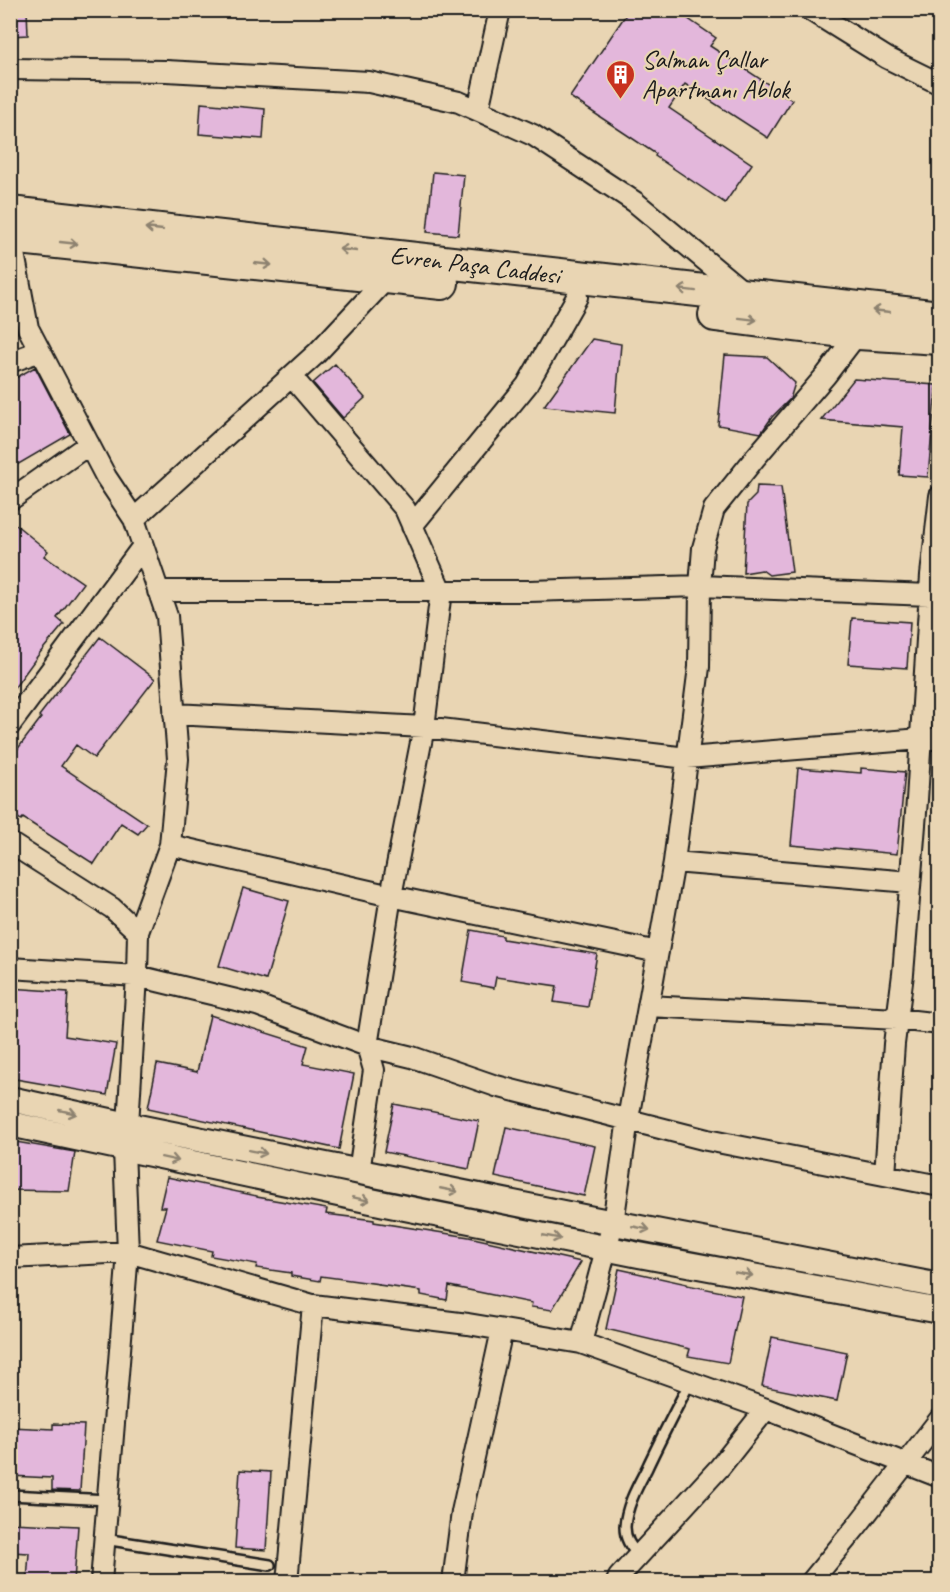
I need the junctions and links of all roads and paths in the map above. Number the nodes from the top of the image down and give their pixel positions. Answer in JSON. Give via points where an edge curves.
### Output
{"nodes":[{"id":1,"x":500,"y":10,"type":"edge"},
{"id":2,"x":810,"y":10,"type":"edge"},
{"id":3,"x":10,"y":69,"type":"edge"},
{"id":4,"x":939,"y":84,"type":"edge"},
{"id":5,"x":478,"y":110,"type":"junction"},
{"id":6,"x":10,"y":213,"type":"edge"},
{"id":7,"x":11,"y":237,"type":"edge"},
{"id":8,"x":388,"y":277,"type":"junction"},
{"id":9,"x":577,"y":297,"type":"junction"},
{"id":10,"x":749,"y":297,"type":"junction"},
{"id":11,"x":939,"y":317,"type":"edge"},
{"id":12,"x":858,"y":333,"type":"junction"},
{"id":13,"x":939,"y":338,"type":"edge"},
{"id":14,"x":40,"y":351,"type":"junction"},
{"id":15,"x":10,"y":362,"type":"edge"},
{"id":16,"x":291,"y":377,"type":"junction"},
{"id":17,"x":89,"y":444,"type":"junction"},
{"id":18,"x":10,"y":500,"type":"edge"},
{"id":19,"x":939,"y":504,"type":"edge"},
{"id":20,"x":134,"y":519,"type":"junction"},
{"id":21,"x":412,"y":526,"type":"junction"},
{"id":22,"x":143,"y":546,"type":"junction"},
{"id":23,"x":700,"y":586,"type":"junction"},
{"id":24,"x":158,"y":591,"type":"junction"},
{"id":25,"x":441,"y":591,"type":"junction"},
{"id":26,"x":930,"y":595,"type":"junction"},
{"id":27,"x":174,"y":714,"type":"junction"},
{"id":28,"x":10,"y":725,"type":"edge"},
{"id":29,"x":424,"y":727,"type":"junction"},
{"id":30,"x":930,"y":739,"type":"edge"},
{"id":31,"x":687,"y":758,"type":"junction"},
{"id":32,"x":10,"y":843,"type":"edge"},
{"id":33,"x":170,"y":845,"type":"junction"},
{"id":34,"x":674,"y":862,"type":"junction"},
{"id":35,"x":910,"y":882,"type":"junction"},
{"id":36,"x":391,"y":896,"type":"junction"},
{"id":37,"x":138,"y":932,"type":"junction"},
{"id":38,"x":658,"y":952,"type":"junction"},
{"id":39,"x":10,"y":968,"type":"edge"},
{"id":40,"x":137,"y":976,"type":"junction"},
{"id":41,"x":648,"y":1006,"type":"junction"},
{"id":42,"x":897,"y":1019,"type":"junction"},
{"id":43,"x":939,"y":1024,"type":"edge"},
{"id":44,"x":366,"y":1046,"type":"junction"},
{"id":45,"x":10,"y":1098,"type":"edge"},
{"id":46,"x":628,"y":1119,"type":"junction"},
{"id":47,"x":10,"y":1124,"type":"edge"},
{"id":48,"x":128,"y":1125,"type":"junction"},
{"id":49,"x":124,"y":1149,"type":"junction"},
{"id":50,"x":359,"y":1172,"type":"junction"},
{"id":51,"x":885,"y":1175,"type":"junction"},
{"id":52,"x":939,"y":1186,"type":"edge"},
{"id":53,"x":613,"y":1223,"type":"junction"},
{"id":54,"x":606,"y":1248,"type":"junction"},
{"id":55,"x":128,"y":1252,"type":"junction"},
{"id":56,"x":10,"y":1258,"type":"edge"},
{"id":57,"x":939,"y":1286,"type":"edge"},
{"id":58,"x":313,"y":1305,"type":"junction"},
{"id":59,"x":939,"y":1311,"type":"edge"},
{"id":60,"x":502,"y":1330,"type":"junction"},
{"id":61,"x":581,"y":1343,"type":"junction"},
{"id":62,"x":690,"y":1382,"type":"junction"},
{"id":63,"x":766,"y":1409,"type":"junction"},
{"id":64,"x":939,"y":1419,"type":"edge"},
{"id":65,"x":905,"y":1463,"type":"junction"},
{"id":66,"x":939,"y":1477,"type":"edge"},
{"id":67,"x":10,"y":1495,"type":"edge"},
{"id":68,"x":108,"y":1500,"type":"junction"},
{"id":69,"x":105,"y":1539,"type":"junction"},
{"id":70,"x":639,"y":1555,"type":"junction"},
{"id":71,"x":270,"y":1565,"type":"dead end"},
{"id":72,"x":101,"y":1581,"type":"edge"},
{"id":73,"x":287,"y":1581,"type":"edge"},
{"id":74,"x":453,"y":1581,"type":"edge"},
{"id":75,"x":617,"y":1581,"type":"edge"},
{"id":76,"x":811,"y":1581,"type":"edge"}],
"edges":[{"from":1,"to":5,"type":"street"},
{"from":2,"to":4,"type":"street","via":[[887,58]]},
{"from":3,"to":5,"type":"street","via":[[166,71],[369,82],[459,102]]},
{"from":5,"to":10,"type":"street","via":[[533,135],[634,202]]},
{"from":10,"to":6,"type":"highway","name":"Evren Paşa Caddesi","one_way":true},
{"from":7,"to":8,"type":"highway","name":"Evren Paşa Caddesi","one_way":true},
{"from":7,"to":14,"type":"street","via":[[28,328]]},
{"from":8,"to":9,"type":"highway","name":"Evren Paşa Caddesi"},
{"from":8,"to":16,"type":"street"},
{"from":9,"to":12,"type":"highway","name":"Evren Paşa Caddesi","one_way":true},
{"from":9,"to":21,"type":"street","via":[[527,385]]},
{"from":11,"to":10,"type":"highway","name":"Evren Paşa Caddesi","one_way":true},
{"from":12,"to":13,"type":"highway","name":"Evren Paşa Caddesi"},
{"from":12,"to":23,"type":"street","via":[[714,509],[703,548]]},
{"from":14,"to":15,"type":"street"},
{"from":14,"to":17,"type":"street"},
{"from":16,"to":20,"type":"street"},
{"from":16,"to":21,"type":"street","via":[[405,509]]},
{"from":17,"to":18,"type":"street"},
{"from":17,"to":20,"type":"street"},
{"from":19,"to":26,"type":"street"},
{"from":20,"to":22,"type":"street"},
{"from":21,"to":25,"type":"street"},
{"from":22,"to":24,"type":"street"},
{"from":22,"to":28,"type":"street"},
{"from":23,"to":25,"type":"street"},
{"from":23,"to":26,"type":"street"},
{"from":23,"to":31,"type":"street","via":[[699,667]]},
{"from":24,"to":25,"type":"street"},
{"from":24,"to":27,"type":"street","via":[[167,616]]},
{"from":25,"to":29,"type":"street"},
{"from":26,"to":30,"type":"street"},
{"from":27,"to":29,"type":"street"},
{"from":27,"to":33,"type":"street","via":[[178,759]]},
{"from":29,"to":31,"type":"street"},
{"from":29,"to":36,"type":"street"},
{"from":30,"to":31,"type":"street"},
{"from":30,"to":35,"type":"street"},
{"from":31,"to":34,"type":"street"},
{"from":32,"to":37,"type":"street","via":[[112,908]]},
{"from":33,"to":36,"type":"street"},
{"from":33,"to":37,"type":"street"},
{"from":34,"to":35,"type":"street"},
{"from":34,"to":38,"type":"street"},
{"from":35,"to":42,"type":"street"},
{"from":36,"to":38,"type":"street"},
{"from":36,"to":44,"type":"street"},
{"from":37,"to":40,"type":"street"},
{"from":38,"to":41,"type":"street"},
{"from":39,"to":40,"type":"street"},
{"from":40,"to":44,"type":"street","via":[[257,1005]]},
{"from":40,"to":48,"type":"street"},
{"from":41,"to":42,"type":"street"},
{"from":41,"to":46,"type":"street"},
{"from":42,"to":43,"type":"street"},
{"from":42,"to":51,"type":"street"},
{"from":44,"to":46,"type":"street","via":[[412,1057],[496,1086]]},
{"from":44,"to":50,"type":"street","via":[[374,1070]]},
{"from":45,"to":48,"type":"street","one_way":true},
{"from":46,"to":51,"type":"street","via":[[707,1140]]},
{"from":46,"to":53,"type":"street"},
{"from":47,"to":49,"type":"street"},
{"from":48,"to":49,"type":"street"},
{"from":48,"to":50,"type":"street","one_way":true},
{"from":49,"to":54,"type":"street","one_way":true},
{"from":49,"to":55,"type":"street"},
{"from":50,"to":53,"type":"street","one_way":true},
{"from":51,"to":52,"type":"street"},
{"from":53,"to":54,"type":"street"},
{"from":53,"to":57,"type":"street","one_way":true},
{"from":54,"to":59,"type":"street","one_way":true},
{"from":54,"to":61,"type":"street"},
{"from":55,"to":56,"type":"street"},
{"from":55,"to":58,"type":"street"},
{"from":55,"to":68,"type":"street"},
{"from":58,"to":60,"type":"street"},
{"from":58,"to":73,"type":"street"},
{"from":60,"to":61,"type":"street"},
{"from":60,"to":74,"type":"street","via":[[462,1512]]},
{"from":61,"to":62,"type":"street"},
{"from":62,"to":63,"type":"street"},
{"from":62,"to":70,"type":"lane","via":[[627,1514],[626,1536]]},
{"from":63,"to":65,"type":"street"},
{"from":63,"to":70,"type":"street","via":[[720,1467]]},
{"from":64,"to":65,"type":"street"},
{"from":65,"to":66,"type":"street"},
{"from":65,"to":76,"type":"street"},
{"from":67,"to":68,"type":"lane"},
{"from":68,"to":69,"type":"street"},
{"from":69,"to":71,"type":"lane"},
{"from":69,"to":72,"type":"street"},
{"from":70,"to":75,"type":"street"}]}
